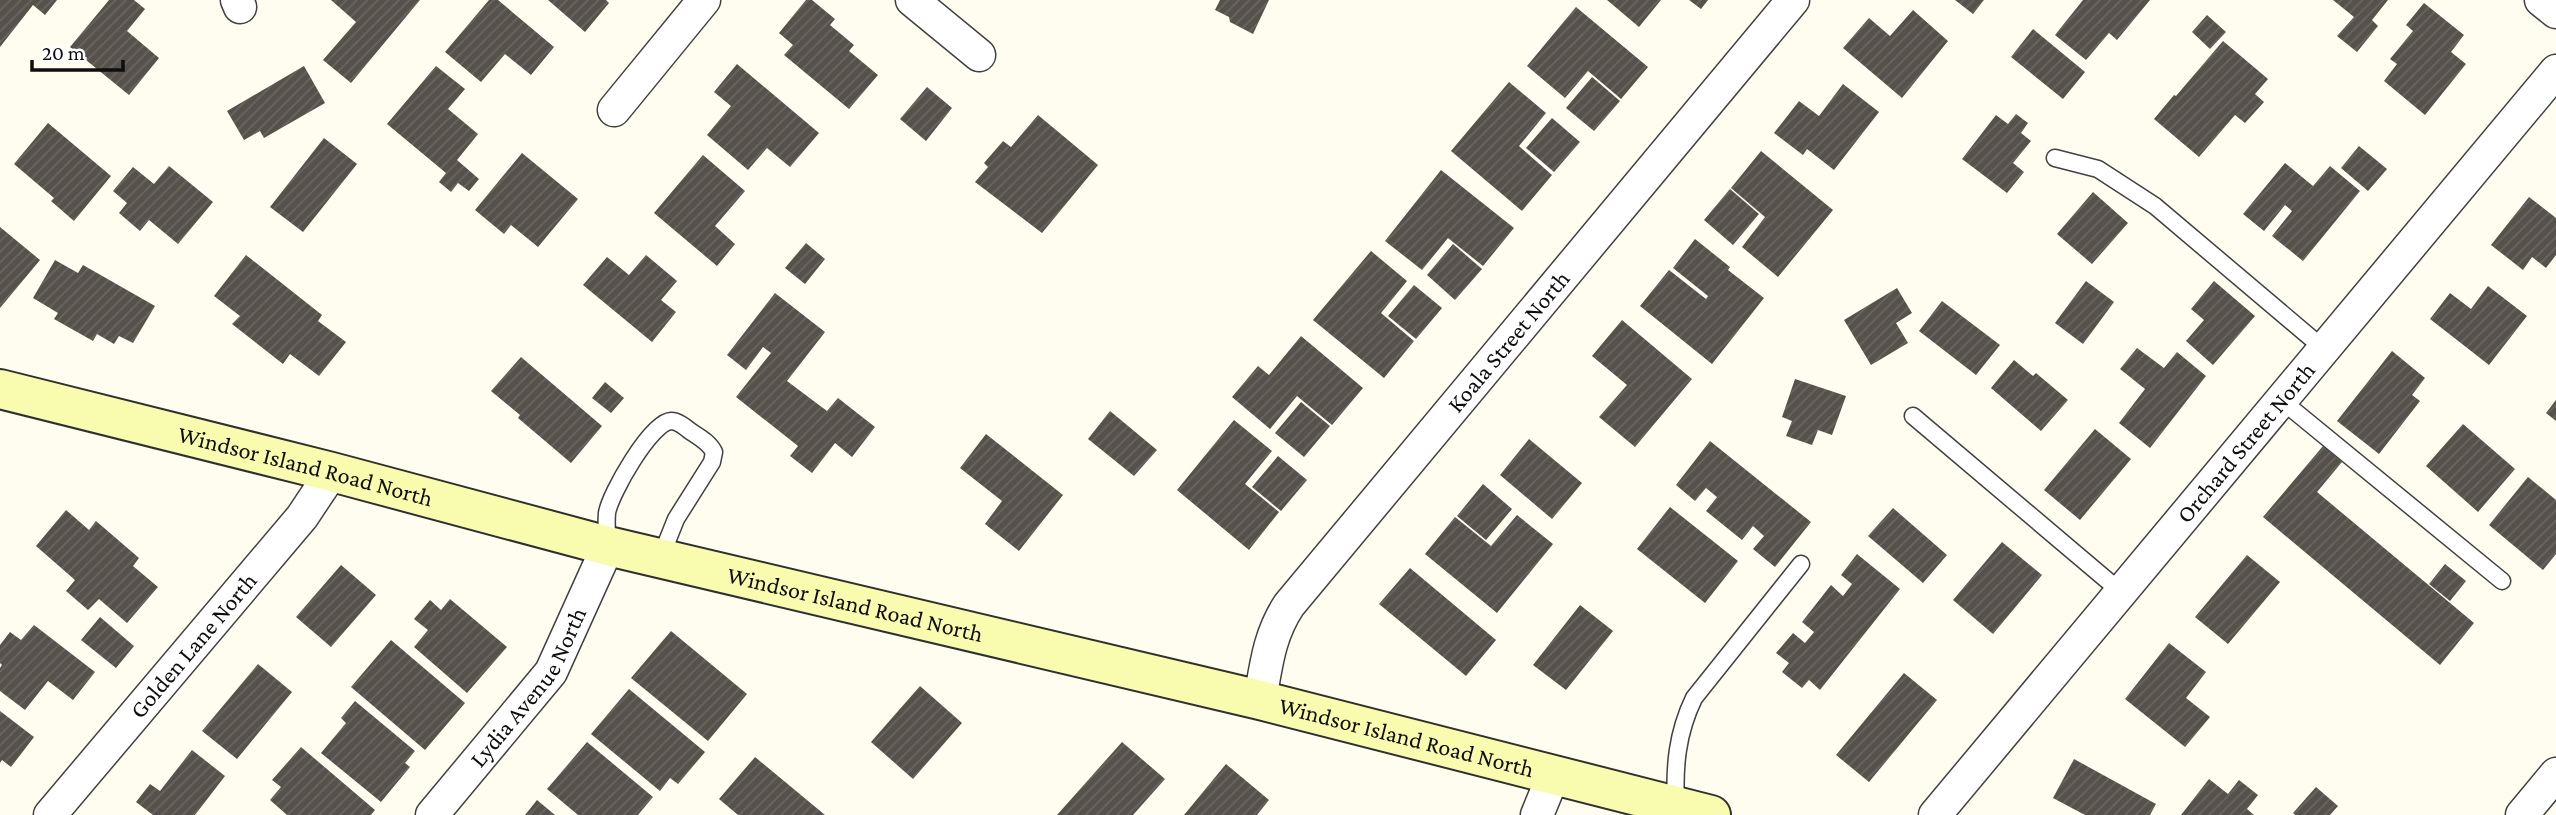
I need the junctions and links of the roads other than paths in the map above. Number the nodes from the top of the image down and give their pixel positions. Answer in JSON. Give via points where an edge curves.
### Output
{"nodes":[{"id":1,"x":704,"y":0,"type":"edge"},
{"id":2,"x":912,"y":0,"type":"edge"},
{"id":3,"x":1793,"y":0,"type":"edge"},
{"id":4,"x":2541,"y":0,"type":"edge"},
{"id":5,"x":2556,"y":12,"type":"edge"},
{"id":6,"x":979,"y":55,"type":"dead end"},
{"id":7,"x":2556,"y":71,"type":"edge"},
{"id":8,"x":614,"y":110,"type":"dead end"},
{"id":9,"x":2055,"y":158,"type":"dead end"},
{"id":10,"x":2324,"y":349,"type":"junction"},
{"id":11,"x":0,"y":389,"type":"edge"},
{"id":12,"x":2281,"y":400,"type":"junction"},
{"id":13,"x":1913,"y":416,"type":"dead end"},
{"id":14,"x":332,"y":472,"type":"junction"},
{"id":15,"x":608,"y":546,"type":"junction"},
{"id":16,"x":660,"y":559,"type":"junction"},
{"id":17,"x":1801,"y":564,"type":"dead end"},
{"id":18,"x":2502,"y":581,"type":"dead end"},
{"id":19,"x":2120,"y":592,"type":"junction"},
{"id":20,"x":1260,"y":701,"type":"junction"},
{"id":21,"x":2556,"y":774,"type":"edge"},
{"id":22,"x":1553,"y":776,"type":"junction"},
{"id":23,"x":1694,"y":811,"type":"edge"},
{"id":24,"x":50,"y":815,"type":"edge"},
{"id":25,"x":432,"y":815,"type":"edge"},
{"id":26,"x":1537,"y":815,"type":"edge"},
{"id":27,"x":1935,"y":815,"type":"edge"},
{"id":28,"x":2522,"y":815,"type":"edge"}],
"edges":[{"from":1,"to":8,"type":"street"},
{"from":2,"to":6,"type":"street"},
{"from":3,"to":20,"type":"street","name":"Koala Street North","via":[[1289,606],[1270,644]]},
{"from":4,"to":5,"type":"street"},
{"from":7,"to":10,"type":"street","name":"Orchard Street North"},
{"from":9,"to":10,"type":"lane","via":[[2098,169],[2155,206]]},
{"from":10,"to":12,"type":"street","name":"Orchard Street North"},
{"from":11,"to":14,"type":"street","name":"Windsor Island Road North"},
{"from":12,"to":18,"type":"lane"},
{"from":12,"to":19,"type":"street","name":"Orchard Street North"},
{"from":13,"to":19,"type":"lane"},
{"from":14,"to":15,"type":"street","name":"Windsor Island Road North"},
{"from":14,"to":24,"type":"street","name":"Golden Lane North","via":[[302,517]]},
{"from":15,"to":16,"type":"street","name":"Windsor Island Road North"},
{"from":15,"to":16,"type":"lane","via":[[607,512],[619,482],[662,424],[680,423],[714,452],[712,463],[676,519]]},
{"from":15,"to":25,"type":"street","name":"Lydia Avenue North","via":[[551,672]]},
{"from":16,"to":20,"type":"street","name":"Windsor Island Road North"},
{"from":17,"to":23,"type":"lane","via":[[1694,698],[1684,719],[1675,781]]},
{"from":19,"to":27,"type":"street","name":"Orchard Street North"},
{"from":20,"to":22,"type":"street","name":"Windsor Island Road North"},
{"from":21,"to":28,"type":"street"},
{"from":22,"to":23,"type":"street","name":"Windsor Island Road North"},
{"from":22,"to":26,"type":"street"}]}
